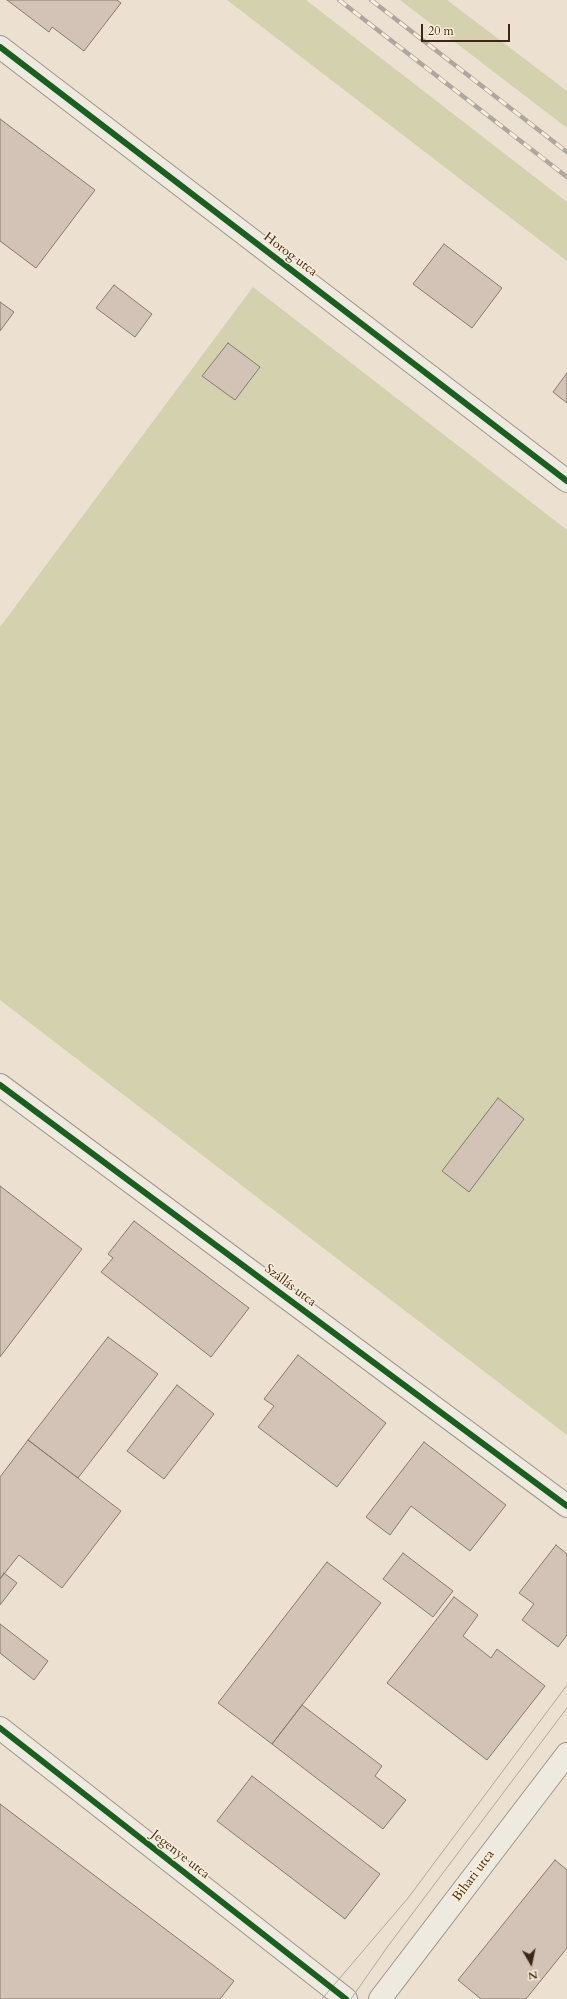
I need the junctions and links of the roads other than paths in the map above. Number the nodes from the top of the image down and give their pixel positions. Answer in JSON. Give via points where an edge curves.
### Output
{"nodes":[{"id":1,"x":0,"y":48,"type":"edge"},
{"id":2,"x":567,"y":481,"type":"edge"},
{"id":3,"x":0,"y":1085,"type":"edge"},
{"id":4,"x":567,"y":1506,"type":"edge"},
{"id":5,"x":0,"y":1728,"type":"edge"},
{"id":6,"x":567,"y":1754,"type":"edge"},
{"id":7,"x":346,"y":1999,"type":"edge"},
{"id":8,"x":380,"y":1999,"type":"edge"}],
"edges":[{"from":1,"to":2,"type":"street","name":"Horog utca"},
{"from":3,"to":4,"type":"street","name":"Szállás utca"},
{"from":5,"to":7,"type":"street","name":"Jegenye utca"},
{"from":6,"to":8,"type":"street","name":"Bihari utca"}]}
